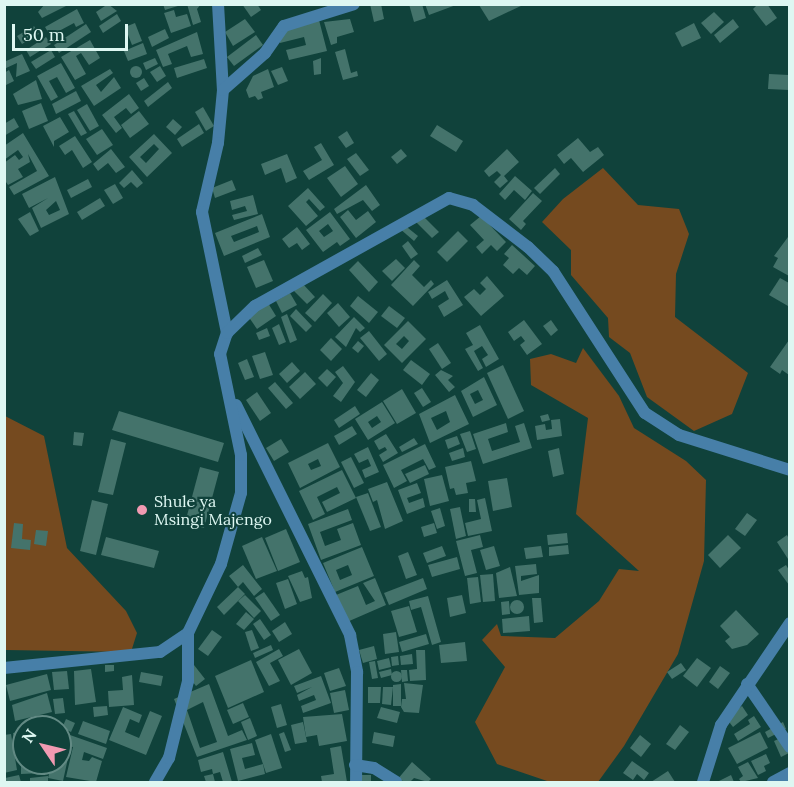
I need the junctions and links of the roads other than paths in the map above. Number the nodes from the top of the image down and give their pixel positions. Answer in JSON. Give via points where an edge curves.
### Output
{"nodes":[{"id":1,"x":218,"y":4,"type":"edge"},
{"id":2,"x":354,"y":4,"type":"edge"},
{"id":3,"x":223,"y":90,"type":"junction"},
{"id":4,"x":227,"y":333,"type":"junction"},
{"id":5,"x":230,"y":394,"type":"junction"},
{"id":6,"x":789,"y":470,"type":"edge"},
{"id":7,"x":789,"y":623,"type":"edge"},
{"id":8,"x":188,"y":633,"type":"junction"},
{"id":9,"x":4,"y":668,"type":"edge"},
{"id":10,"x":747,"y":684,"type":"junction"},
{"id":11,"x":789,"y":747,"type":"edge"},
{"id":12,"x":356,"y":765,"type":"junction"},
{"id":13,"x":789,"y":773,"type":"edge"},
{"id":14,"x":154,"y":783,"type":"edge"},
{"id":15,"x":356,"y":783,"type":"edge"},
{"id":16,"x":396,"y":783,"type":"edge"},
{"id":17,"x":703,"y":783,"type":"edge"},
{"id":18,"x":773,"y":783,"type":"edge"}],
"edges":[{"from":1,"to":3,"type":"street"},
{"from":2,"to":3,"type":"street","via":[[284,27],[265,53]]},
{"from":3,"to":4,"type":"street","via":[[218,143],[202,212]]},
{"from":4,"to":5,"type":"street","via":[[220,354]]},
{"from":4,"to":6,"type":"street","via":[[255,306],[352,255],[439,201],[458,198],[528,247],[553,271],[645,413],[679,435]]},
{"from":5,"to":8,"type":"street","via":[[241,454],[241,493],[221,564]]},
{"from":5,"to":12,"type":"street","via":[[350,635],[357,672]]},
{"from":7,"to":10,"type":"street"},
{"from":8,"to":9,"type":"street","via":[[160,652]]},
{"from":8,"to":14,"type":"street","via":[[191,649],[185,692],[168,758]]},
{"from":10,"to":11,"type":"street"},
{"from":10,"to":17,"type":"street","via":[[722,725]]},
{"from":12,"to":15,"type":"street"},
{"from":12,"to":16,"type":"street","via":[[374,768]]},
{"from":13,"to":18,"type":"street"}]}
